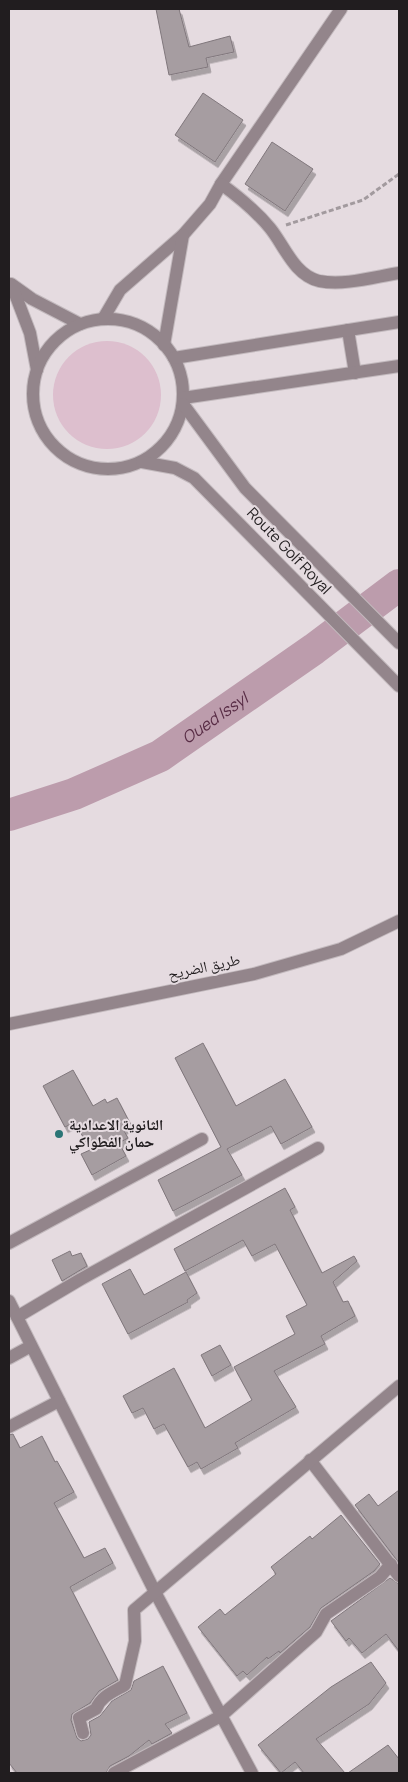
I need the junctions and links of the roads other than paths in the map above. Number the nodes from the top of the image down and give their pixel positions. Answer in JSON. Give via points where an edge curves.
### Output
{"nodes":[{"id":1,"x":341,"y":9,"type":"edge"},
{"id":2,"x":221,"y":184,"type":"junction"},
{"id":3,"x":183,"y":235,"type":"junction"},
{"id":4,"x":399,"y":273,"type":"edge"},
{"id":5,"x":10,"y":284,"type":"edge"},
{"id":6,"x":103,"y":319,"type":"junction"},
{"id":7,"x":399,"y":322,"type":"edge"},
{"id":8,"x":80,"y":324,"type":"junction"},
{"id":9,"x":348,"y":330,"type":"junction"},
{"id":10,"x":164,"y":345,"type":"junction"},
{"id":11,"x":174,"y":358,"type":"junction"},
{"id":12,"x":399,"y":366,"type":"edge"},
{"id":13,"x":37,"y":370,"type":"junction"},
{"id":14,"x":356,"y":373,"type":"junction"},
{"id":15,"x":183,"y":401,"type":"junction"},
{"id":16,"x":142,"y":462,"type":"junction"},
{"id":17,"x":399,"y":643,"type":"edge"},
{"id":18,"x":399,"y":686,"type":"edge"},
{"id":19,"x":399,"y":921,"type":"edge"},
{"id":20,"x":9,"y":1024,"type":"edge"},
{"id":21,"x":202,"y":1139,"type":"dead end"},
{"id":22,"x":318,"y":1148,"type":"dead end"},
{"id":23,"x":9,"y":1243,"type":"edge"},
{"id":24,"x":9,"y":1301,"type":"edge"},
{"id":25,"x":17,"y":1317,"type":"junction"},
{"id":26,"x":31,"y":1346,"type":"junction"},
{"id":27,"x":9,"y":1358,"type":"edge"},
{"id":28,"x":399,"y":1386,"type":"edge"},
{"id":29,"x":59,"y":1401,"type":"junction"},
{"id":30,"x":9,"y":1427,"type":"edge"},
{"id":31,"x":310,"y":1460,"type":"junction"},
{"id":32,"x":391,"y":1564,"type":"junction"},
{"id":33,"x":399,"y":1576,"type":"edge"},
{"id":34,"x":155,"y":1592,"type":"junction"},
{"id":35,"x":221,"y":1716,"type":"junction"},
{"id":36,"x":83,"y":1733,"type":"dead end"},
{"id":37,"x":114,"y":1773,"type":"edge"},
{"id":38,"x":252,"y":1773,"type":"edge"}],
"edges":[{"from":1,"to":2,"type":"street"},
{"from":2,"to":3,"type":"street","via":[[210,204]]},
{"from":2,"to":4,"type":"street","via":[[271,229],[303,273],[317,281],[338,282]]},
{"from":3,"to":6,"type":"street","via":[[120,290]]},
{"from":3,"to":10,"type":"street"},
{"from":5,"to":8,"type":"street"},
{"from":5,"to":13,"type":"street","via":[[30,333]]},
{"from":6,"to":8,"type":"street"},
{"from":6,"to":10,"type":"street","via":[[137,324]]},
{"from":7,"to":9,"type":"street"},
{"from":8,"to":13,"type":"street","via":[[61,335],[46,351]]},
{"from":9,"to":11,"type":"street"},
{"from":9,"to":14,"type":"street"},
{"from":10,"to":11,"type":"street"},
{"from":11,"to":15,"type":"street","via":[[183,384]]},
{"from":12,"to":14,"type":"street"},
{"from":13,"to":16,"type":"street","via":[[33,392],[35,414],[44,434],[58,451],[77,463],[98,469],[120,469]]},
{"from":14,"to":15,"type":"street"},
{"from":15,"to":16,"type":"street","via":[[178,422],[169,438]]},
{"from":15,"to":17,"type":"street","name":"Route Golf Royal","via":[[245,488]]},
{"from":16,"to":18,"type":"street","name":"Route Golf Royal","via":[[162,464],[194,478]]},
{"from":19,"to":20,"type":"street","name":"طريق الضريح","via":[[341,949],[279,967]]},
{"from":21,"to":23,"type":"street"},
{"from":22,"to":25,"type":"street"},
{"from":24,"to":25,"type":"street"},
{"from":25,"to":26,"type":"street"},
{"from":26,"to":27,"type":"street"},
{"from":26,"to":29,"type":"street"},
{"from":28,"to":31,"type":"street"},
{"from":29,"to":30,"type":"street"},
{"from":29,"to":34,"type":"street"},
{"from":31,"to":32,"type":"street"},
{"from":31,"to":34,"type":"street"},
{"from":32,"to":33,"type":"street"},
{"from":32,"to":35,"type":"street","via":[[380,1577],[326,1614],[316,1632]]},
{"from":34,"to":35,"type":"street"},
{"from":34,"to":36,"type":"street","via":[[134,1610],[135,1641],[125,1685],[99,1700],[96,1709],[79,1718]]},
{"from":35,"to":37,"type":"street"},
{"from":35,"to":38,"type":"street"}]}
